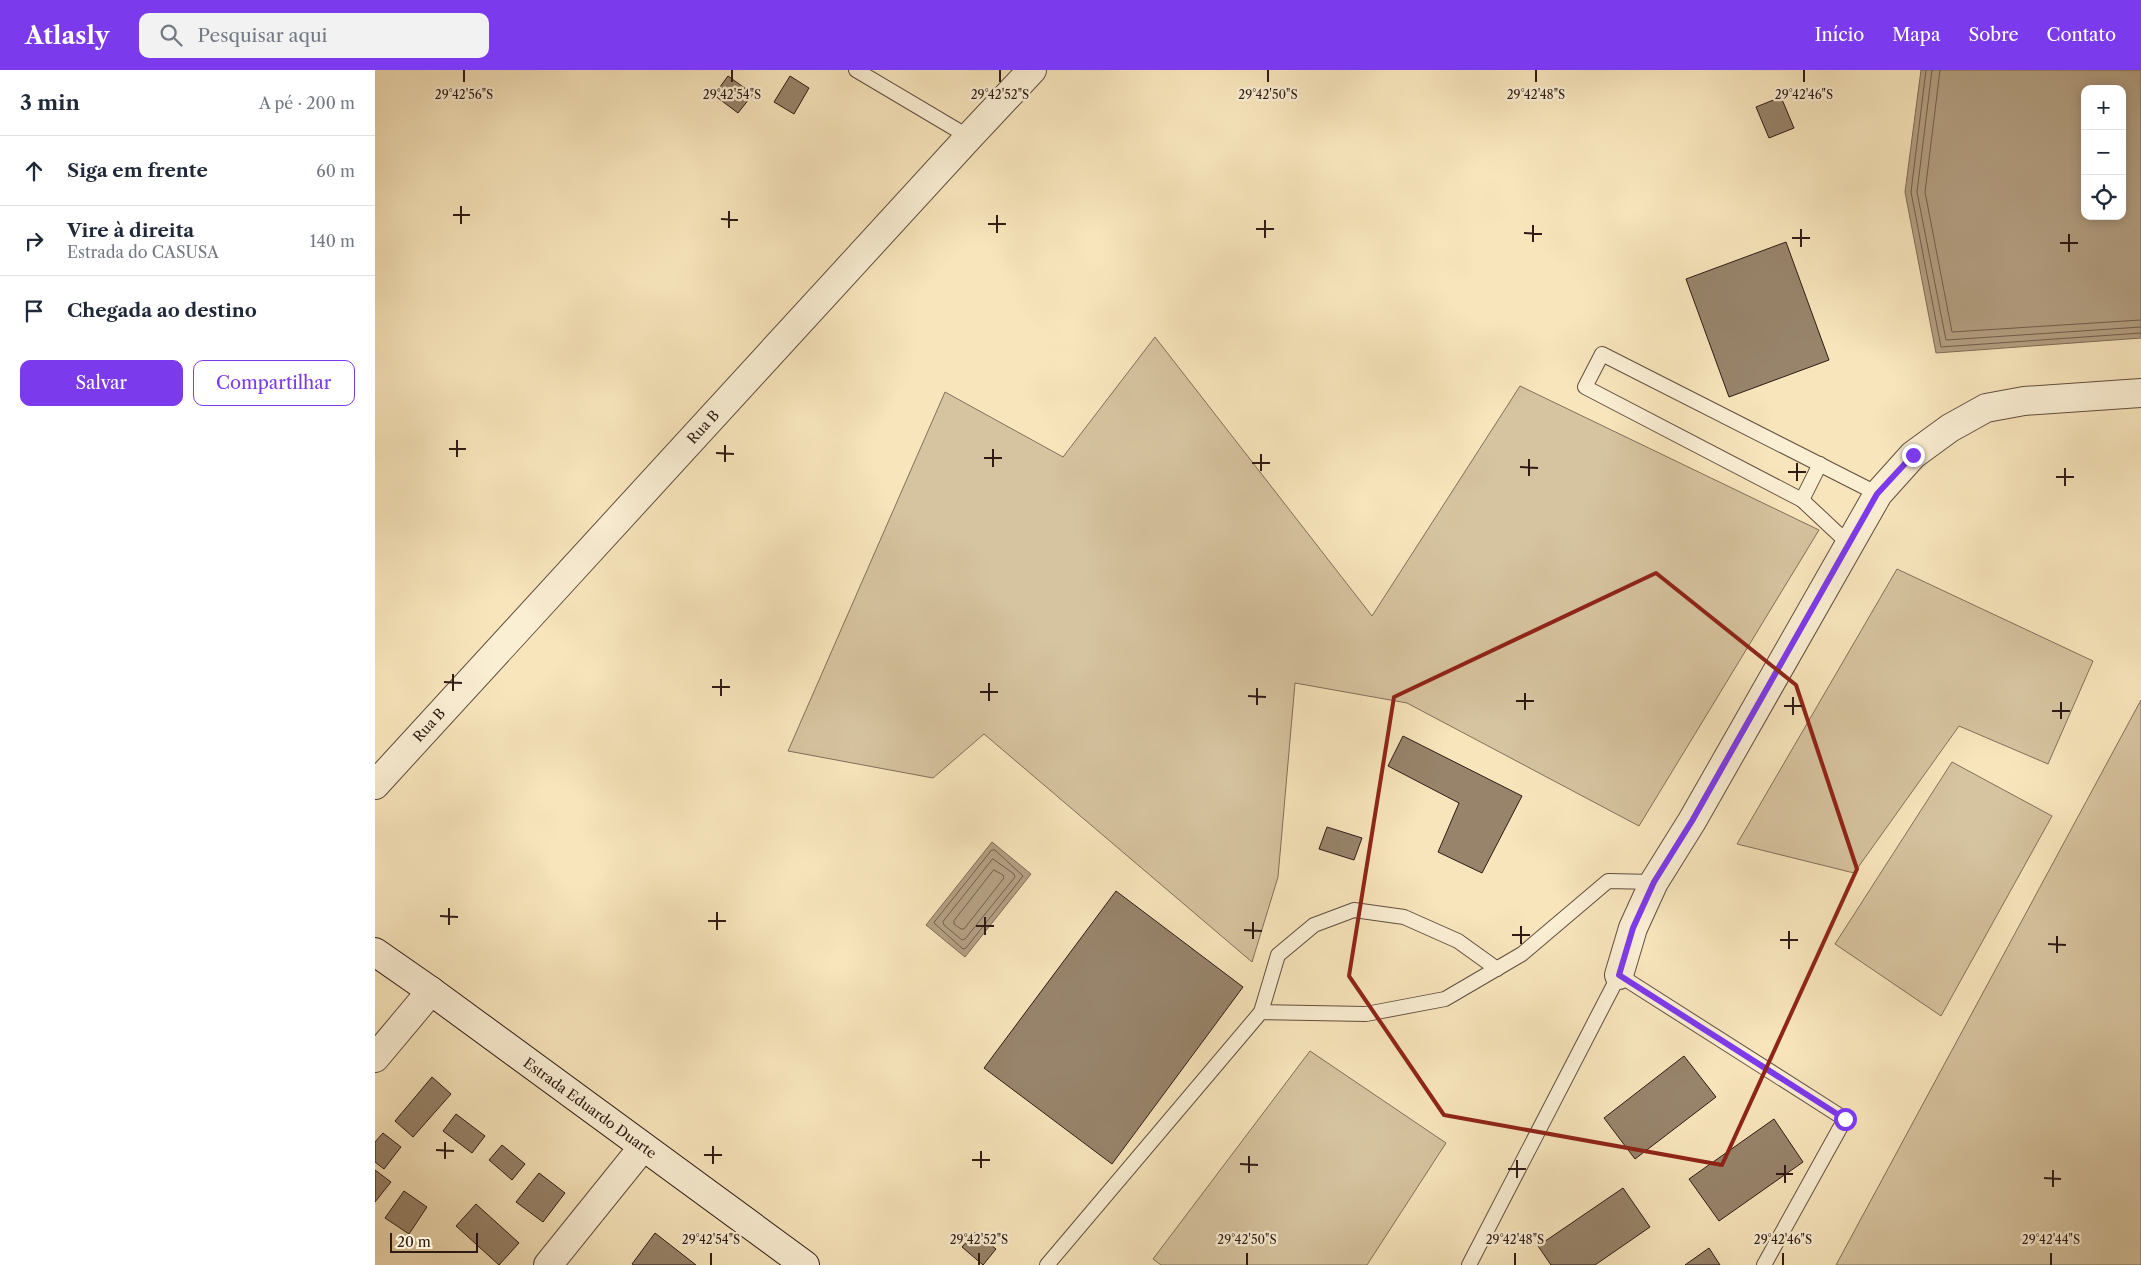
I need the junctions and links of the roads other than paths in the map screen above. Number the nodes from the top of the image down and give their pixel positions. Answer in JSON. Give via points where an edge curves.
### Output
{"nodes":[{"id":1,"x":855,"y":70,"type":"edge"},
{"id":2,"x":1032,"y":70,"type":"edge"},
{"id":3,"x":969,"y":137,"type":"junction"},
{"id":4,"x":2141,"y":393,"type":"edge"},
{"id":5,"x":1820,"y":464,"type":"junction"},
{"id":6,"x":1877,"y":494,"type":"junction"},
{"id":7,"x":1802,"y":500,"type":"junction"},
{"id":8,"x":1849,"y":544,"type":"junction"},
{"id":9,"x":375,"y":785,"type":"edge"},
{"id":10,"x":1654,"y":882,"type":"junction"},
{"id":11,"x":375,"y":952,"type":"edge"},
{"id":12,"x":1497,"y":969,"type":"junction"},
{"id":13,"x":1619,"y":975,"type":"junction"},
{"id":14,"x":431,"y":991,"type":"junction"},
{"id":15,"x":1261,"y":1012,"type":"junction"},
{"id":16,"x":375,"y":1058,"type":"edge"},
{"id":17,"x":643,"y":1147,"type":"junction"},
{"id":18,"x":548,"y":1265,"type":"edge"},
{"id":19,"x":805,"y":1265,"type":"edge"},
{"id":20,"x":1047,"y":1265,"type":"edge"},
{"id":21,"x":1469,"y":1265,"type":"edge"},
{"id":22,"x":1764,"y":1265,"type":"edge"}],
"edges":[{"from":1,"to":3,"type":"lane"},
{"from":2,"to":3,"type":"street","name":"Rua B"},
{"from":3,"to":9,"type":"street","name":"Rua B"},
{"from":4,"to":6,"type":"street","via":[[2024,401],[1986,408],[1950,428],[1913,455]]},
{"from":5,"to":6,"type":"lane"},
{"from":5,"to":7,"type":"lane"},
{"from":5,"to":7,"type":"lane","via":[[1602,354],[1585,387]]},
{"from":6,"to":8,"type":"street"},
{"from":7,"to":8,"type":"lane"},
{"from":8,"to":10,"type":"street"},
{"from":10,"to":12,"type":"lane","via":[[1608,881],[1522,954]]},
{"from":10,"to":13,"type":"street","via":[[1633,928]]},
{"from":11,"to":14,"type":"street","name":"Estrada Eduardo Duarte"},
{"from":12,"to":15,"type":"lane","via":[[1445,1000],[1366,1014]]},
{"from":12,"to":15,"type":"lane","via":[[1458,941],[1404,918],[1354,910],[1314,925],[1278,955]]},
{"from":13,"to":21,"type":"lane"},
{"from":13,"to":22,"type":"lane","via":[[1845,1119]]},
{"from":14,"to":16,"type":"street"},
{"from":14,"to":17,"type":"street","name":"Estrada Eduardo Duarte"},
{"from":15,"to":20,"type":"lane"},
{"from":17,"to":18,"type":"street"},
{"from":17,"to":19,"type":"street","name":"Estrada Eduardo Duarte"}]}
